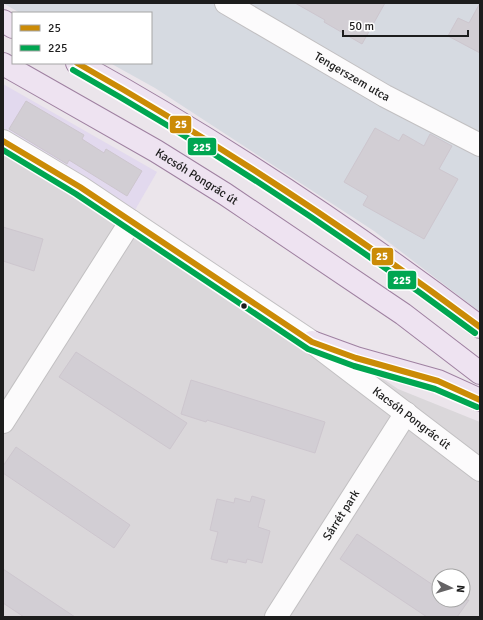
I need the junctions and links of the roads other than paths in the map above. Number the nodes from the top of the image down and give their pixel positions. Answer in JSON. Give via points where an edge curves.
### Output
{"nodes":[{"id":1,"x":226,"y":3,"type":"edge"},
{"id":2,"x":3,"y":21,"type":"edge"},
{"id":3,"x":12,"y":26,"type":"edge"},
{"id":4,"x":3,"y":64,"type":"edge"},
{"id":5,"x":79,"y":64,"type":"edge"},
{"id":6,"x":3,"y":141,"type":"edge"},
{"id":7,"x":480,"y":145,"type":"edge"},
{"id":8,"x":130,"y":221,"type":"junction"},
{"id":9,"x":480,"y":327,"type":"edge"},
{"id":10,"x":312,"y":342,"type":"junction"},
{"id":11,"x":480,"y":372,"type":"edge"},
{"id":12,"x":480,"y":400,"type":"edge"},
{"id":13,"x":406,"y":413,"type":"junction"},
{"id":14,"x":3,"y":422,"type":"edge"},
{"id":15,"x":480,"y":470,"type":"edge"},
{"id":16,"x":276,"y":617,"type":"edge"}],
"edges":[{"from":1,"to":7,"type":"street","name":"Tengerszem utca","via":[[385,96]]},
{"from":2,"to":3,"type":"main road"},
{"from":4,"to":11,"type":"main road","name":"Kacsóh Pongrác út","via":[[156,151],[225,194],[403,314]]},
{"from":5,"to":9,"type":"main road","via":[[146,101],[245,163],[383,254]]},
{"from":6,"to":8,"type":"street","name":"Kacsóh Pongrác út"},
{"from":8,"to":10,"type":"street","name":"Kacsóh Pongrác út"},
{"from":8,"to":14,"type":"street"},
{"from":10,"to":12,"type":"main road","via":[[356,358],[438,381]]},
{"from":10,"to":13,"type":"street","name":"Kacsóh Pongrác út"},
{"from":13,"to":15,"type":"street","name":"Kacsóh Pongrác út"},
{"from":13,"to":16,"type":"street","name":"Sárrét park"}]}
